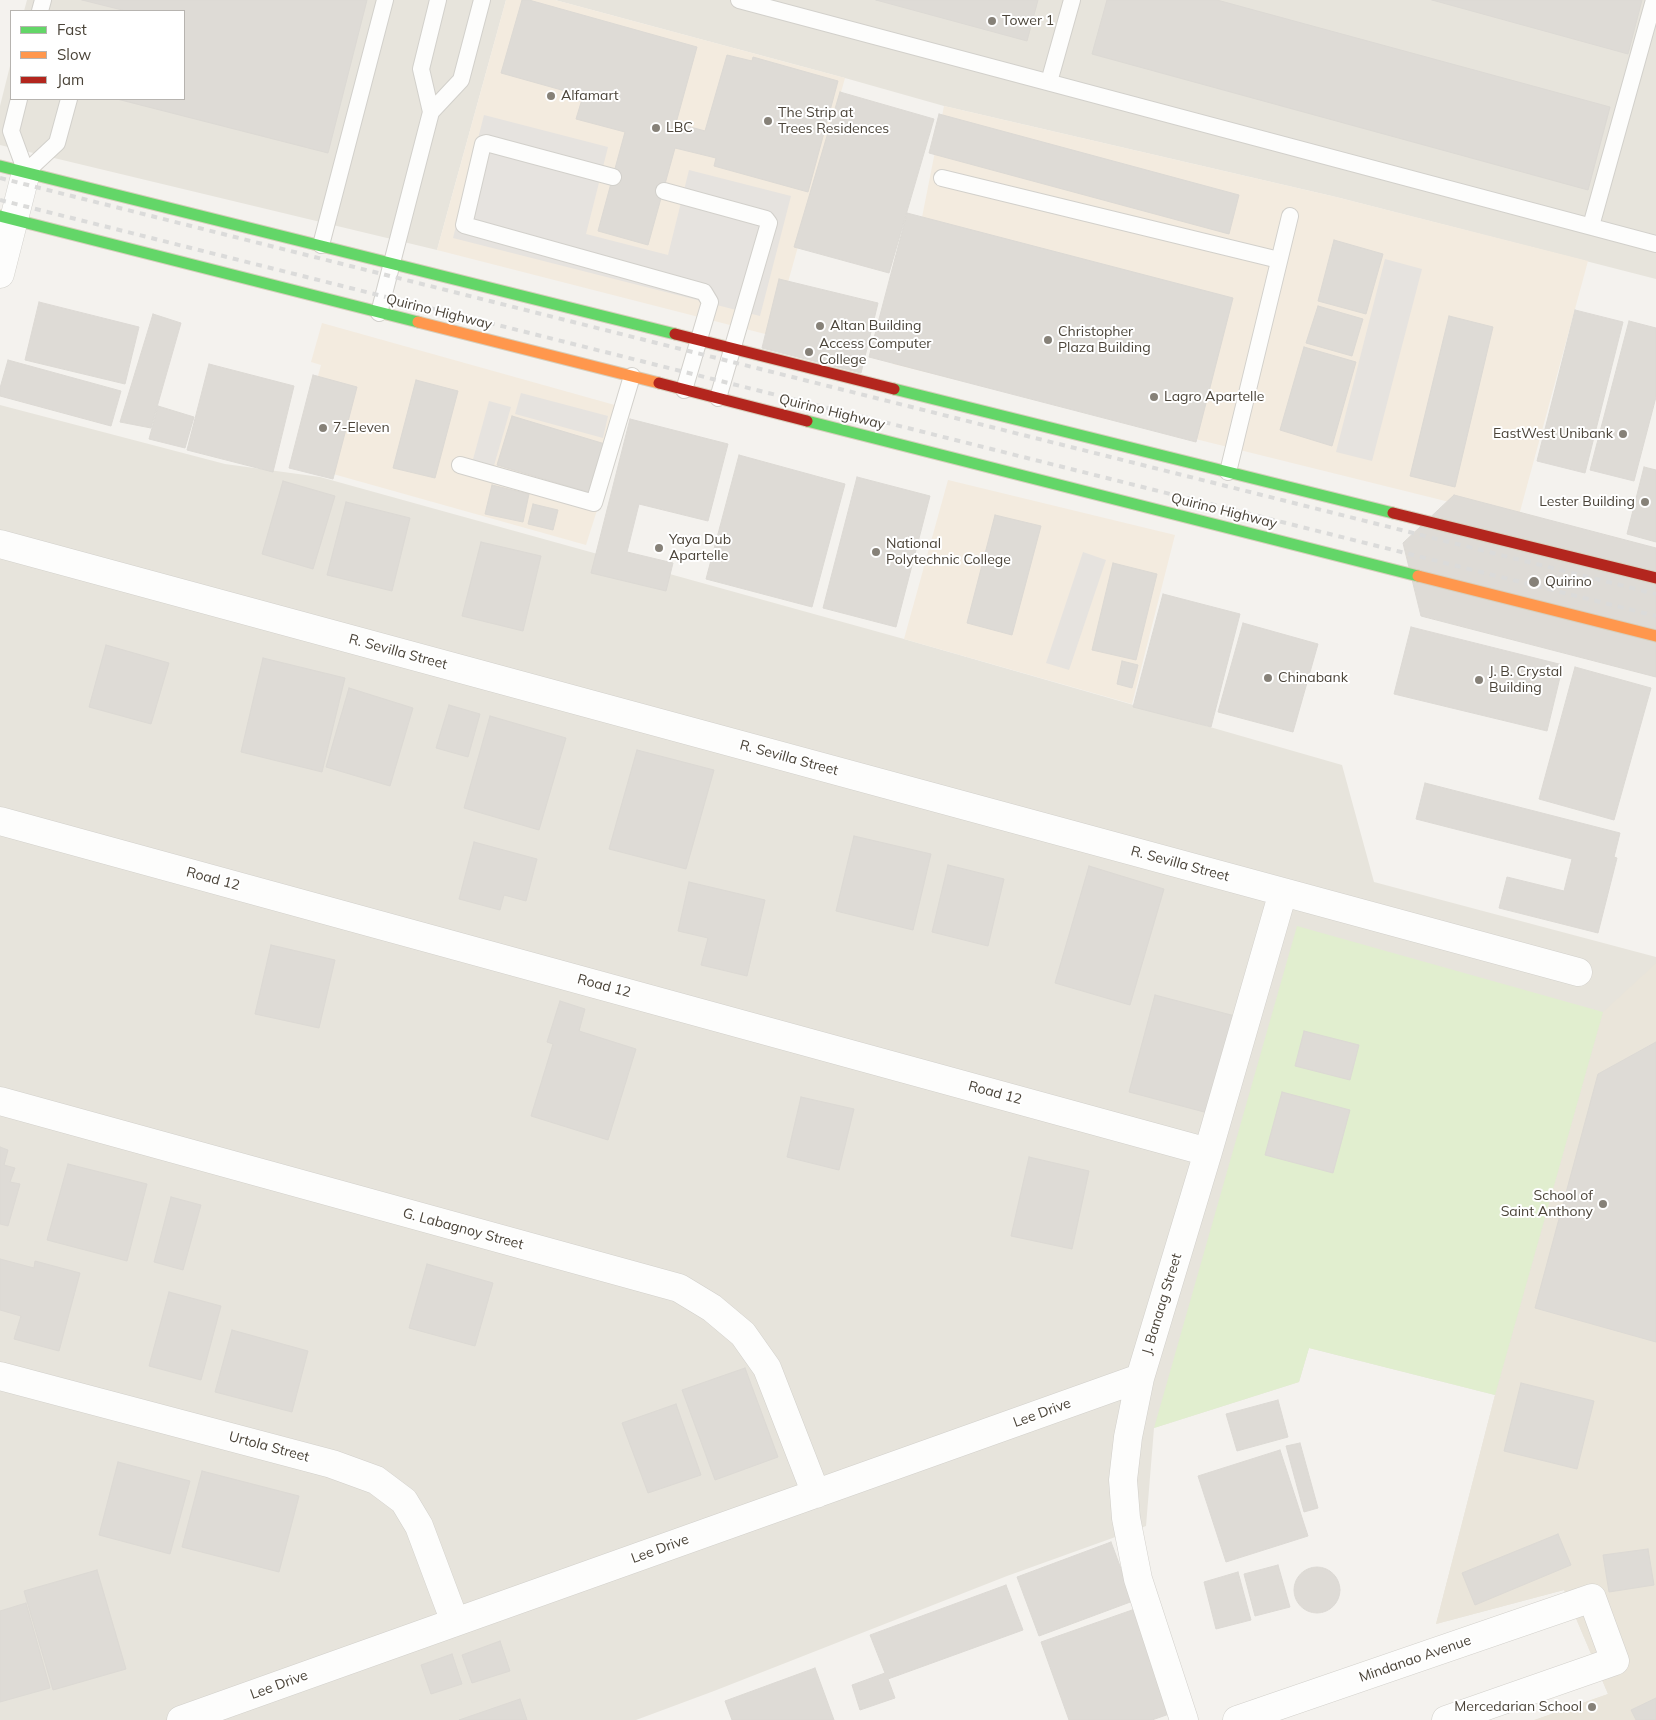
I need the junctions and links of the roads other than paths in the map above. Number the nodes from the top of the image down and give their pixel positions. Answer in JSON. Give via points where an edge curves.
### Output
{"nodes":[{"id":1,"x":386,"y":0,"type":"edge"},
{"id":2,"x":438,"y":0,"type":"edge"},
{"id":3,"x":482,"y":0,"type":"edge"},
{"id":4,"x":739,"y":0,"type":"edge"},
{"id":5,"x":1072,"y":0,"type":"edge"},
{"id":6,"x":1654,"y":0,"type":"edge"},
{"id":7,"x":1049,"y":82,"type":"junction"},
{"id":8,"x":19,"y":100,"type":"edge"},
{"id":9,"x":69,"y":100,"type":"edge"},
{"id":10,"x":431,"y":112,"type":"junction"},
{"id":11,"x":0,"y":166,"type":"edge"},
{"id":12,"x":26,"y":172,"type":"junction"},
{"id":13,"x":613,"y":177,"type":"dead end"},
{"id":14,"x":942,"y":178,"type":"dead end"},
{"id":15,"x":664,"y":191,"type":"dead end"},
{"id":16,"x":1290,"y":216,"type":"dead end"},
{"id":17,"x":7,"y":218,"type":"edge"},
{"id":18,"x":1591,"y":226,"type":"junction"},
{"id":19,"x":1656,"y":244,"type":"edge"},
{"id":20,"x":321,"y":245,"type":"junction"},
{"id":21,"x":1279,"y":260,"type":"junction"},
{"id":22,"x":392,"y":263,"type":"junction"},
{"id":23,"x":0,"y":274,"type":"edge"},
{"id":24,"x":379,"y":312,"type":"junction"},
{"id":25,"x":698,"y":340,"type":"junction"},
{"id":26,"x":733,"y":348,"type":"junction"},
{"id":27,"x":632,"y":376,"type":"junction"},
{"id":28,"x":684,"y":390,"type":"junction"},
{"id":29,"x":718,"y":398,"type":"junction"},
{"id":30,"x":460,"y":465,"type":"dead end"},
{"id":31,"x":1228,"y":472,"type":"junction"},
{"id":32,"x":0,"y":544,"type":"edge"},
{"id":33,"x":1656,"y":578,"type":"edge"},
{"id":34,"x":1656,"y":636,"type":"edge"},
{"id":35,"x":0,"y":821,"type":"edge"},
{"id":36,"x":1283,"y":892,"type":"junction"},
{"id":37,"x":1578,"y":972,"type":"dead end"},
{"id":38,"x":0,"y":1102,"type":"edge"},
{"id":39,"x":1208,"y":1152,"type":"junction"},
{"id":40,"x":0,"y":1376,"type":"edge"},
{"id":41,"x":1140,"y":1378,"type":"junction"},
{"id":42,"x":816,"y":1494,"type":"junction"},
{"id":43,"x":455,"y":1622,"type":"junction"},
{"id":44,"x":181,"y":1720,"type":"edge"},
{"id":45,"x":1184,"y":1720,"type":"edge"},
{"id":46,"x":1237,"y":1720,"type":"edge"},
{"id":47,"x":1446,"y":1720,"type":"edge"}],
"edges":[{"from":1,"to":20,"type":"lane"},
{"from":2,"to":10,"type":"lane","via":[[421,69]]},
{"from":3,"to":10,"type":"lane","via":[[461,80]]},
{"from":4,"to":7,"type":"lane"},
{"from":5,"to":7,"type":"lane"},
{"from":6,"to":18,"type":"lane"},
{"from":7,"to":18,"type":"lane"},
{"from":8,"to":12,"type":"lane","via":[[11,132]]},
{"from":9,"to":12,"type":"lane","via":[[58,143]]},
{"from":10,"to":22,"type":"lane"},
{"from":11,"to":12,"type":"main road"},
{"from":12,"to":17,"type":"street"},
{"from":12,"to":20,"type":"main road"},
{"from":13,"to":25,"type":"lane","via":[[486,143],[464,225],[704,292],[710,302]]},
{"from":14,"to":21,"type":"lane"},
{"from":15,"to":26,"type":"lane","via":[[770,224]]},
{"from":16,"to":21,"type":"lane"},
{"from":17,"to":23,"type":"street"},
{"from":17,"to":24,"type":"main road","name":"Quirino Highway"},
{"from":18,"to":19,"type":"lane"},
{"from":20,"to":22,"type":"main road"},
{"from":21,"to":31,"type":"lane"},
{"from":22,"to":24,"type":"lane"},
{"from":22,"to":25,"type":"main road"},
{"from":24,"to":27,"type":"main road","name":"Quirino Highway"},
{"from":25,"to":26,"type":"main road"},
{"from":25,"to":28,"type":"lane"},
{"from":26,"to":29,"type":"lane"},
{"from":26,"to":31,"type":"main road"},
{"from":27,"to":28,"type":"main road","name":"Quirino Highway"},
{"from":27,"to":30,"type":"lane","via":[[594,503]]},
{"from":28,"to":29,"type":"main road","name":"Quirino Highway"},
{"from":29,"to":34,"type":"main road","name":"Quirino Highway"},
{"from":31,"to":33,"type":"main road"},
{"from":32,"to":36,"type":"street","name":"R. Sevilla Street"},
{"from":35,"to":39,"type":"street","name":"Road 12"},
{"from":36,"to":37,"type":"street","name":"R. Sevilla Street"},
{"from":36,"to":39,"type":"street","name":"J. Banaag Street"},
{"from":38,"to":42,"type":"street","name":"G. Labagnoy Street","via":[[678,1288],[712,1308],[743,1334],[767,1368]]},
{"from":39,"to":41,"type":"street","name":"J. Banaag Street"},
{"from":40,"to":43,"type":"street","name":"Urtola Street","via":[[332,1464],[376,1480],[404,1501],[419,1526]]},
{"from":41,"to":42,"type":"street","name":"Lee Drive"},
{"from":41,"to":45,"type":"street","name":"J. Banaag Street","via":[[1123,1480],[1126,1518],[1138,1579]]},
{"from":42,"to":43,"type":"street","name":"Lee Drive"},
{"from":43,"to":44,"type":"street","name":"Lee Drive"},
{"from":46,"to":47,"type":"street","name":"Mindanao Avenue","via":[[1592,1598],[1615,1661]]}]}
